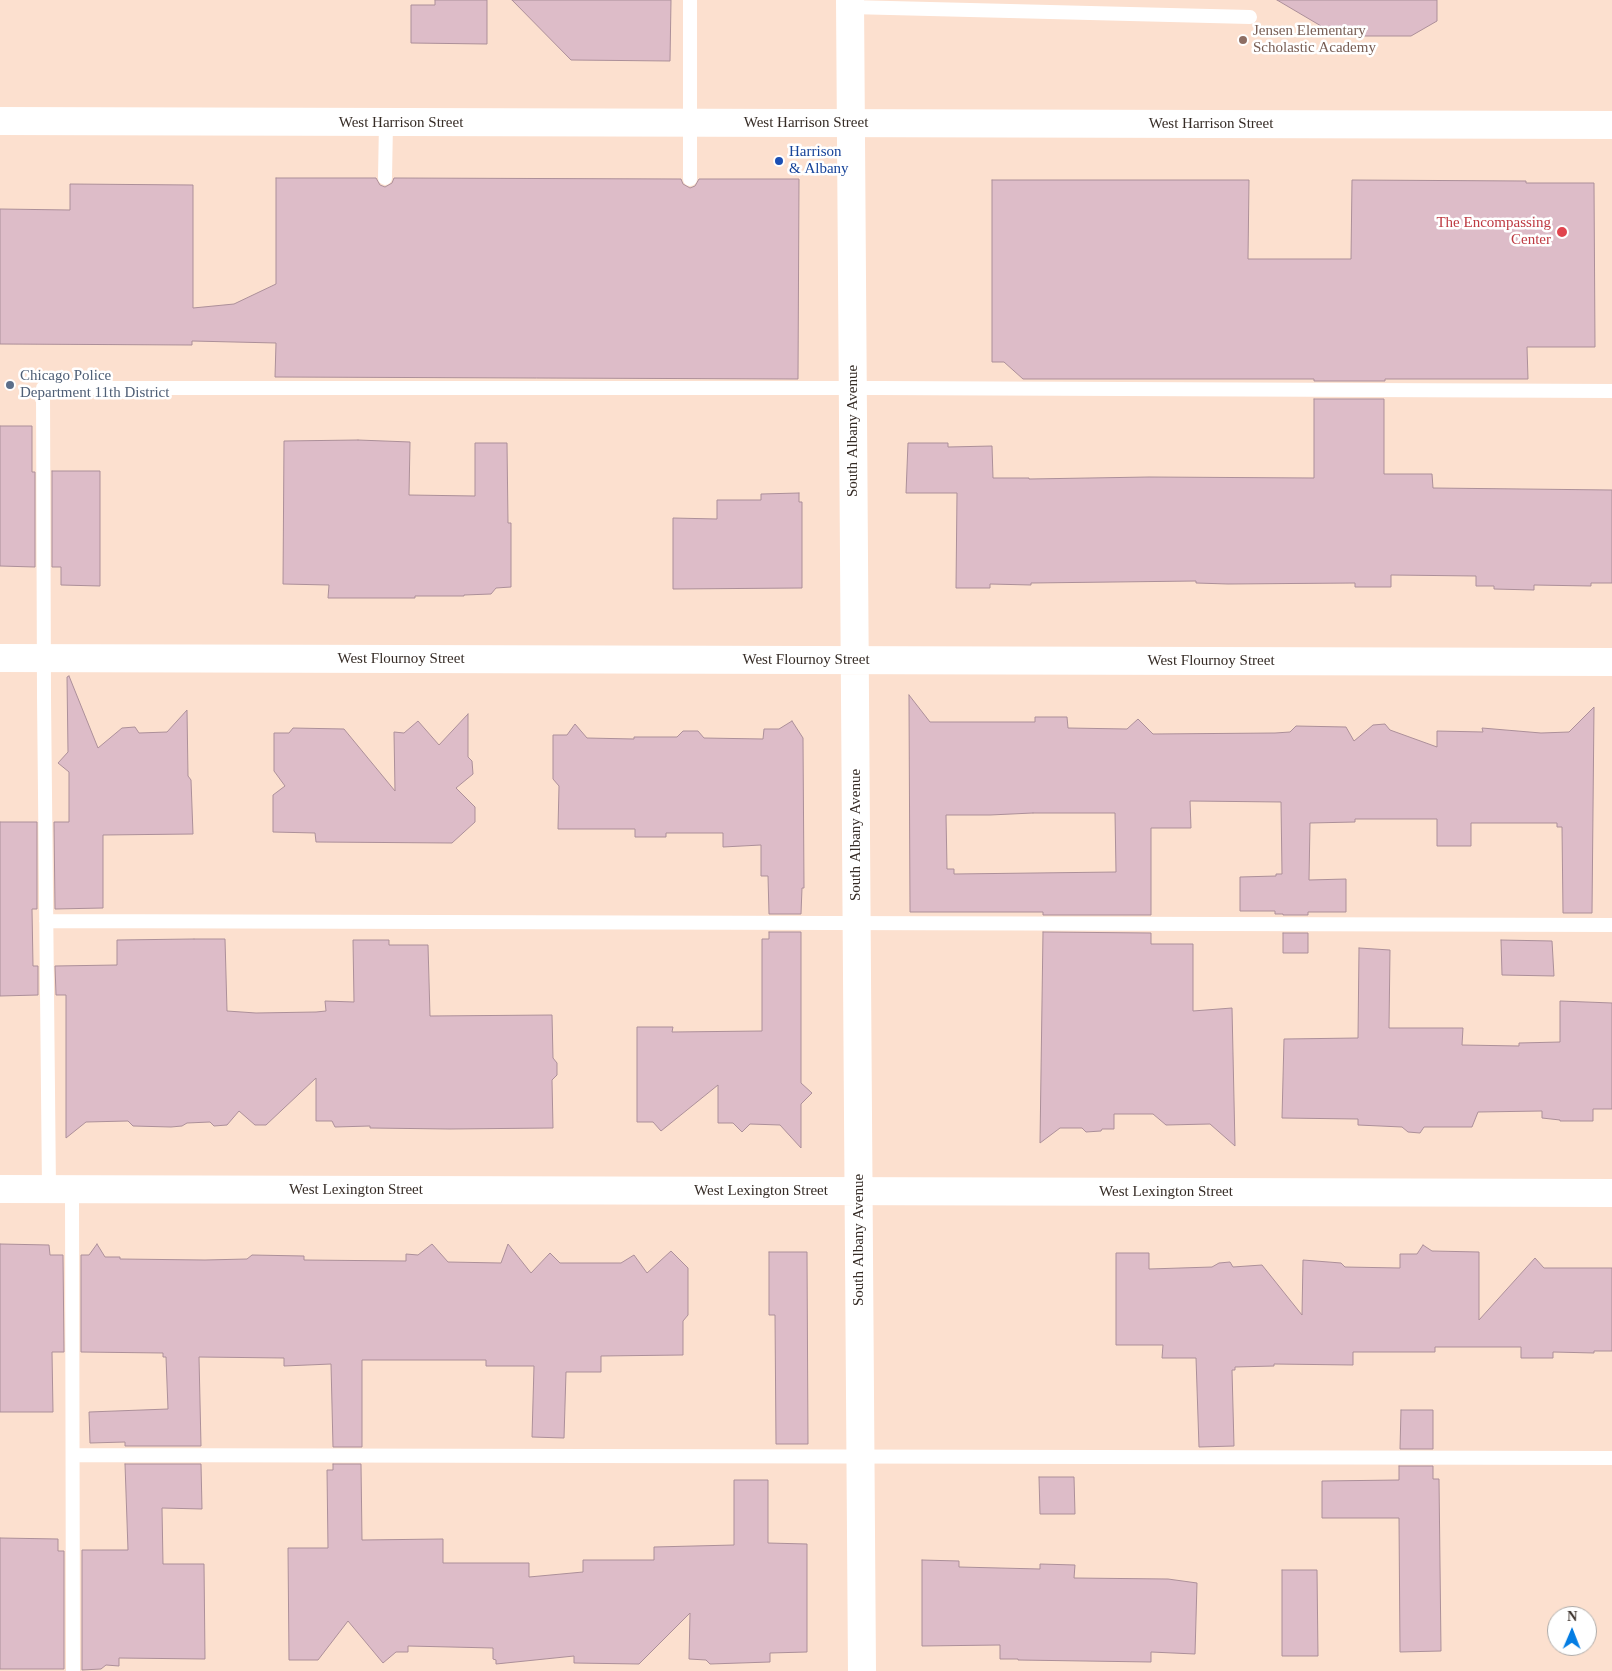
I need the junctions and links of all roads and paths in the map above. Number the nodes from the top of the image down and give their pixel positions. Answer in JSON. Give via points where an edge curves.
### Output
{"nodes":[{"id":1,"x":690,"y":0,"type":"edge"},
{"id":2,"x":850,"y":3,"type":"edge"},
{"id":3,"x":1250,"y":17,"type":"dead end"},
{"id":4,"x":0,"y":121,"type":"edge"},
{"id":5,"x":386,"y":123,"type":"junction"},
{"id":6,"x":690,"y":123,"type":"junction"},
{"id":7,"x":850,"y":123,"type":"junction"},
{"id":8,"x":1612,"y":125,"type":"edge"},
{"id":9,"x":385,"y":178,"type":"dead end"},
{"id":10,"x":690,"y":179,"type":"dead end"},
{"id":11,"x":853,"y":388,"type":"junction"},
{"id":12,"x":1612,"y":391,"type":"edge"},
{"id":13,"x":0,"y":658,"type":"edge"},
{"id":14,"x":44,"y":658,"type":"junction"},
{"id":15,"x":854,"y":660,"type":"junction"},
{"id":16,"x":1612,"y":662,"type":"edge"},
{"id":17,"x":46,"y":921,"type":"junction"},
{"id":18,"x":856,"y":923,"type":"junction"},
{"id":19,"x":1612,"y":925,"type":"edge"},
{"id":20,"x":0,"y":1189,"type":"edge"},
{"id":21,"x":61,"y":1189,"type":"junction"},
{"id":22,"x":858,"y":1192,"type":"junction"},
{"id":23,"x":1612,"y":1193,"type":"edge"},
{"id":24,"x":73,"y":1455,"type":"junction"},
{"id":25,"x":860,"y":1457,"type":"junction"},
{"id":26,"x":1612,"y":1458,"type":"edge"},
{"id":27,"x":73,"y":1671,"type":"edge"},
{"id":28,"x":862,"y":1671,"type":"edge"}],
"edges":[{"from":1,"to":6,"type":"lane"},
{"from":2,"to":3,"type":"lane"},
{"from":2,"to":7,"type":"street","name":"South Albany Avenue"},
{"from":4,"to":5,"type":"street","name":"West Harrison Street"},
{"from":5,"to":6,"type":"street","name":"West Harrison Street"},
{"from":5,"to":9,"type":"lane"},
{"from":6,"to":7,"type":"street","name":"West Harrison Street"},
{"from":6,"to":10,"type":"lane"},
{"from":7,"to":8,"type":"street","name":"West Harrison Street"},
{"from":7,"to":11,"type":"street","name":"South Albany Avenue"},
{"from":11,"to":12,"type":"lane"},
{"from":11,"to":14,"type":"lane","via":[[43,388]]},
{"from":11,"to":15,"type":"street","name":"South Albany Avenue"},
{"from":13,"to":14,"type":"street","name":"West Flournoy Street"},
{"from":14,"to":15,"type":"street","name":"West Flournoy Street"},
{"from":14,"to":17,"type":"lane"},
{"from":15,"to":16,"type":"street","name":"West Flournoy Street"},
{"from":15,"to":18,"type":"street","name":"South Albany Avenue"},
{"from":17,"to":18,"type":"lane"},
{"from":17,"to":21,"type":"lane"},
{"from":18,"to":19,"type":"lane"},
{"from":18,"to":22,"type":"street","name":"South Albany Avenue"},
{"from":20,"to":21,"type":"street","name":"West Lexington Street"},
{"from":21,"to":22,"type":"street","name":"West Lexington Street"},
{"from":21,"to":24,"type":"lane"},
{"from":22,"to":23,"type":"street","name":"West Lexington Street"},
{"from":22,"to":25,"type":"street","name":"South Albany Avenue"},
{"from":24,"to":25,"type":"lane"},
{"from":24,"to":27,"type":"lane"},
{"from":25,"to":26,"type":"lane"},
{"from":25,"to":28,"type":"street","name":"South Albany Avenue"}]}
